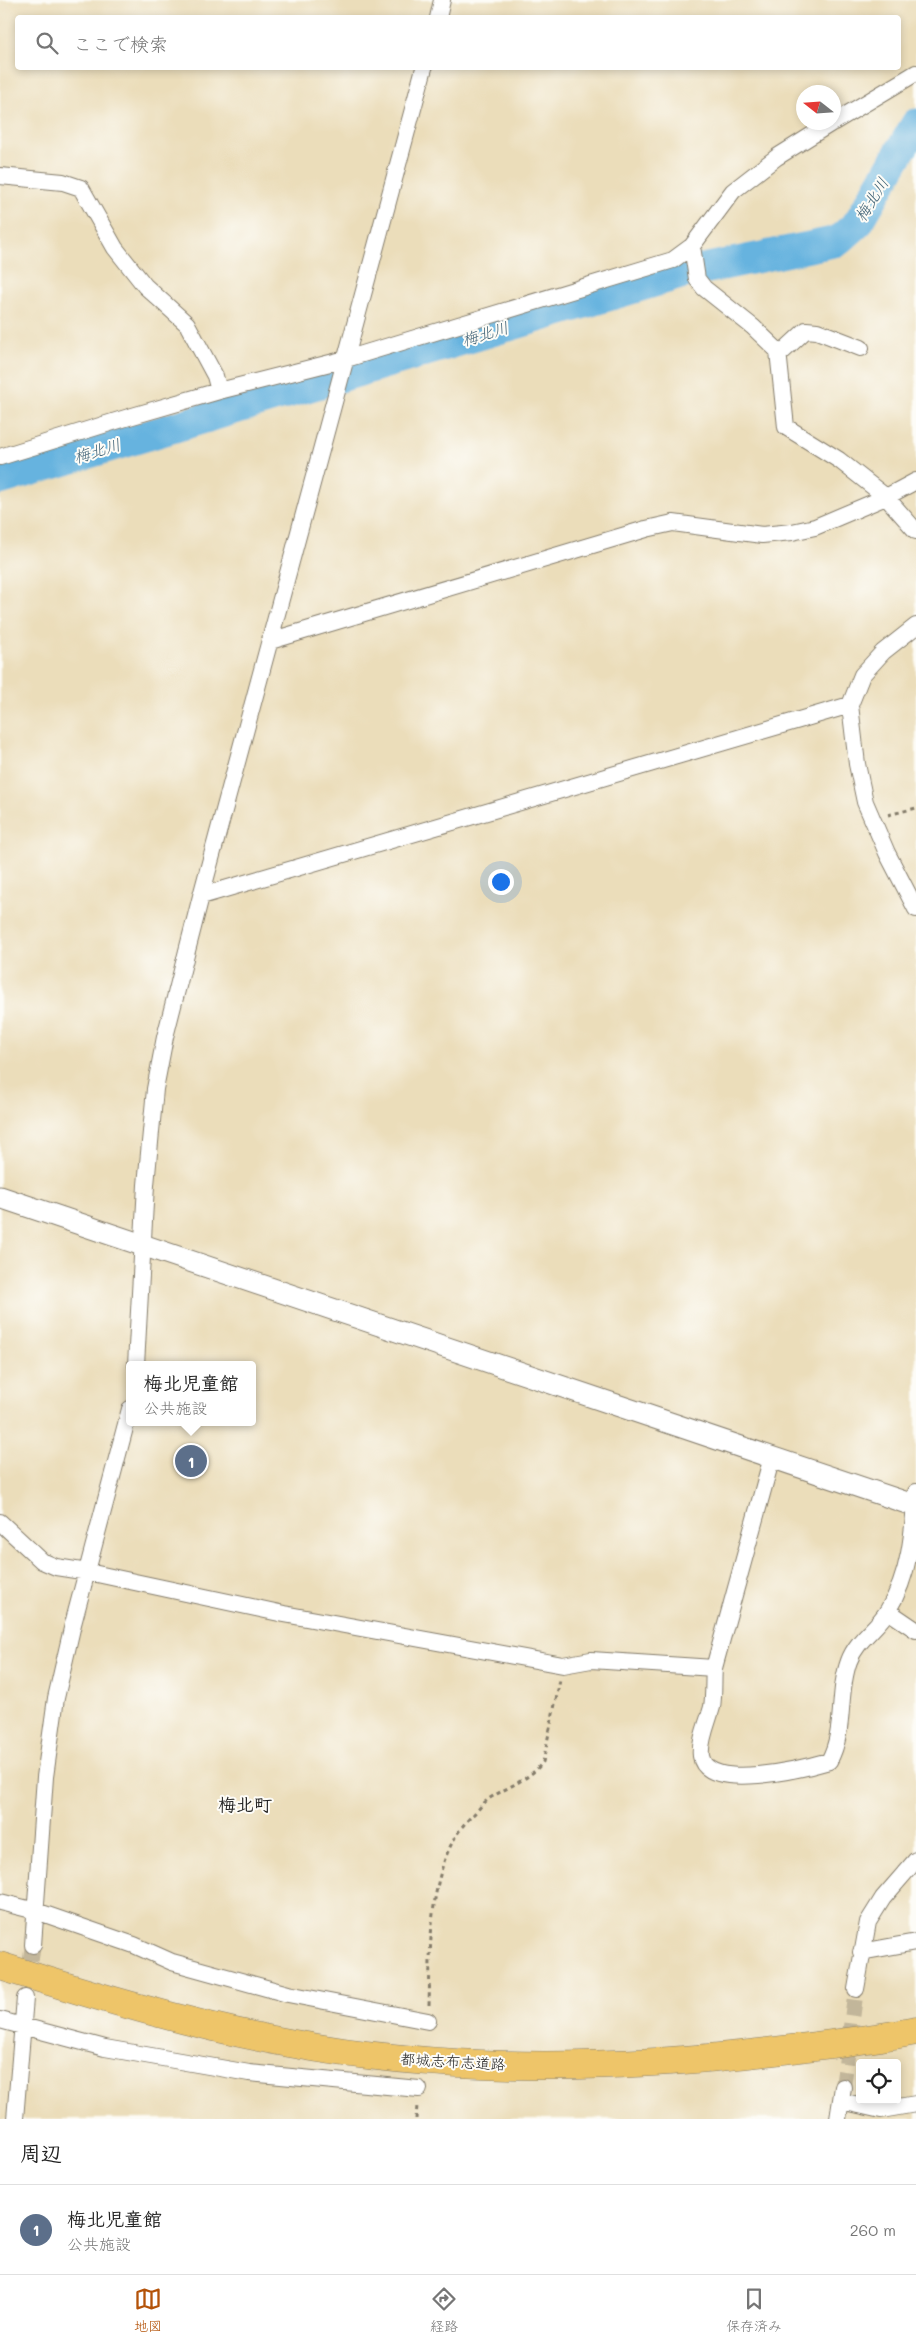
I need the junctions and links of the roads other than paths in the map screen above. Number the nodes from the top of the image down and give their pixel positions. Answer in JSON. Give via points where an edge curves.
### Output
{"nodes":[{"id":1,"x":442,"y":0,"type":"edge"},
{"id":2,"x":439,"y":15,"type":"edge"},
{"id":3,"x":423,"y":70,"type":"edge"},
{"id":4,"x":916,"y":73,"type":"edge"},
{"id":5,"x":841,"y":117,"type":"edge"},
{"id":6,"x":821,"y":130,"type":"edge"},
{"id":7,"x":0,"y":176,"type":"edge"},
{"id":8,"x":692,"y":251,"type":"junction"},
{"id":9,"x":861,"y":348,"type":"dead end"},
{"id":10,"x":779,"y":355,"type":"junction"},
{"id":11,"x":346,"y":358,"type":"junction"},
{"id":12,"x":219,"y":391,"type":"junction"},
{"id":13,"x":0,"y":458,"type":"edge"},
{"id":14,"x":916,"y":481,"type":"edge"},
{"id":15,"x":886,"y":497,"type":"junction"},
{"id":16,"x":916,"y":531,"type":"edge"},
{"id":17,"x":916,"y":626,"type":"edge"},
{"id":18,"x":270,"y":641,"type":"junction"},
{"id":19,"x":850,"y":704,"type":"junction"},
{"id":20,"x":201,"y":896,"type":"junction"},
{"id":21,"x":916,"y":909,"type":"edge"},
{"id":22,"x":0,"y":1197,"type":"edge"},
{"id":23,"x":144,"y":1247,"type":"junction"},
{"id":24,"x":136,"y":1361,"type":"edge"},
{"id":25,"x":126,"y":1424,"type":"edge"},
{"id":26,"x":772,"y":1457,"type":"junction"},
{"id":27,"x":916,"y":1501,"type":"edge"},
{"id":28,"x":0,"y":1522,"type":"edge"},
{"id":29,"x":88,"y":1572,"type":"junction"},
{"id":30,"x":888,"y":1611,"type":"junction"},
{"id":31,"x":916,"y":1630,"type":"edge"},
{"id":32,"x":714,"y":1668,"type":"junction"},
{"id":33,"x":916,"y":1860,"type":"edge"},
{"id":34,"x":0,"y":1902,"type":"edge"},
{"id":35,"x":36,"y":1911,"type":"junction"},
{"id":36,"x":916,"y":1942,"type":"edge"},
{"id":37,"x":33,"y":1946,"type":"tunnel mouth"},
{"id":38,"x":0,"y":1951,"type":"edge"},
{"id":39,"x":861,"y":1952,"type":"junction"},
{"id":40,"x":0,"y":1966,"type":"edge"},
{"id":41,"x":856,"y":1989,"type":"tunnel mouth"},
{"id":42,"x":25,"y":1998,"type":"tunnel mouth"},
{"id":43,"x":916,"y":2013,"type":"edge"},
{"id":44,"x":0,"y":2020,"type":"edge"},
{"id":45,"x":428,"y":2021,"type":"road end"},
{"id":46,"x":24,"y":2027,"type":"junction"},
{"id":47,"x":916,"y":2031,"type":"edge"},
{"id":48,"x":419,"y":2089,"type":"dead end"},
{"id":49,"x":916,"y":2104,"type":"edge"},
{"id":50,"x":15,"y":2119,"type":"edge"},
{"id":51,"x":838,"y":2119,"type":"edge"}],
"edges":[{"from":1,"to":2,"type":"street"},
{"from":3,"to":11,"type":"street"},
{"from":4,"to":5,"type":"street"},
{"from":6,"to":8,"type":"street","via":[[733,191]]},
{"from":7,"to":12,"type":"street","via":[[62,182],[81,188],[115,248],[145,286],[187,324],[215,376]]},
{"from":8,"to":10,"type":"street","via":[[697,279],[704,288],[753,327]]},
{"from":8,"to":11,"type":"street","via":[[672,260]]},
{"from":9,"to":10,"type":"street","via":[[806,330]]},
{"from":10,"to":15,"type":"street","via":[[786,427],[839,460]]},
{"from":11,"to":12,"type":"street"},
{"from":11,"to":18,"type":"street"},
{"from":12,"to":13,"type":"street"},
{"from":14,"to":15,"type":"street"},
{"from":15,"to":16,"type":"street"},
{"from":15,"to":18,"type":"street","via":[[815,527],[792,532],[762,535],[673,523],[646,529]]},
{"from":17,"to":19,"type":"street","via":[[883,652],[862,675]]},
{"from":18,"to":20,"type":"street"},
{"from":19,"to":20,"type":"street"},
{"from":19,"to":21,"type":"street","via":[[865,802]]},
{"from":20,"to":23,"type":"street","via":[[154,1089]]},
{"from":22,"to":23,"type":"street"},
{"from":23,"to":24,"type":"street"},
{"from":23,"to":26,"type":"street"},
{"from":25,"to":29,"type":"street"},
{"from":26,"to":27,"type":"street"},
{"from":26,"to":32,"type":"street"},
{"from":27,"to":30,"type":"street","via":[[906,1570]]},
{"from":28,"to":29,"type":"street","via":[[42,1561],[56,1567]]},
{"from":29,"to":32,"type":"street","via":[[284,1614],[563,1665],[591,1660]]},
{"from":29,"to":35,"type":"street","via":[[56,1698],[45,1777]]},
{"from":30,"to":31,"type":"street"},
{"from":30,"to":32,"type":"street","via":[[857,1643],[849,1659],[843,1679],[839,1735],[829,1761],[750,1776],[708,1770],[700,1753],[712,1705]]},
{"from":33,"to":39,"type":"street","via":[[883,1898],[868,1922]]},
{"from":34,"to":35,"type":"street"},
{"from":35,"to":37,"type":"street"},
{"from":35,"to":45,"type":"street","via":[[134,1945],[172,1962],[288,1994]]},
{"from":36,"to":39,"type":"street"},
{"from":38,"to":43,"type":"highway","name":"都城志布志道路","via":[[199,2007],[366,2038],[459,2047],[627,2049],[810,2030]]},
{"from":39,"to":41,"type":"street"},
{"from":40,"to":47,"type":"highway","name":"都城志布志道路","via":[[180,2019],[289,2043],[456,2064],[649,2063],[745,2055]]},
{"from":42,"to":46,"type":"street"},
{"from":44,"to":46,"type":"street"},
{"from":46,"to":48,"type":"street","via":[[105,2048],[249,2072]]},
{"from":46,"to":50,"type":"street"},
{"from":49,"to":51,"type":"street","via":[[881,2110],[842,2094]]}]}
